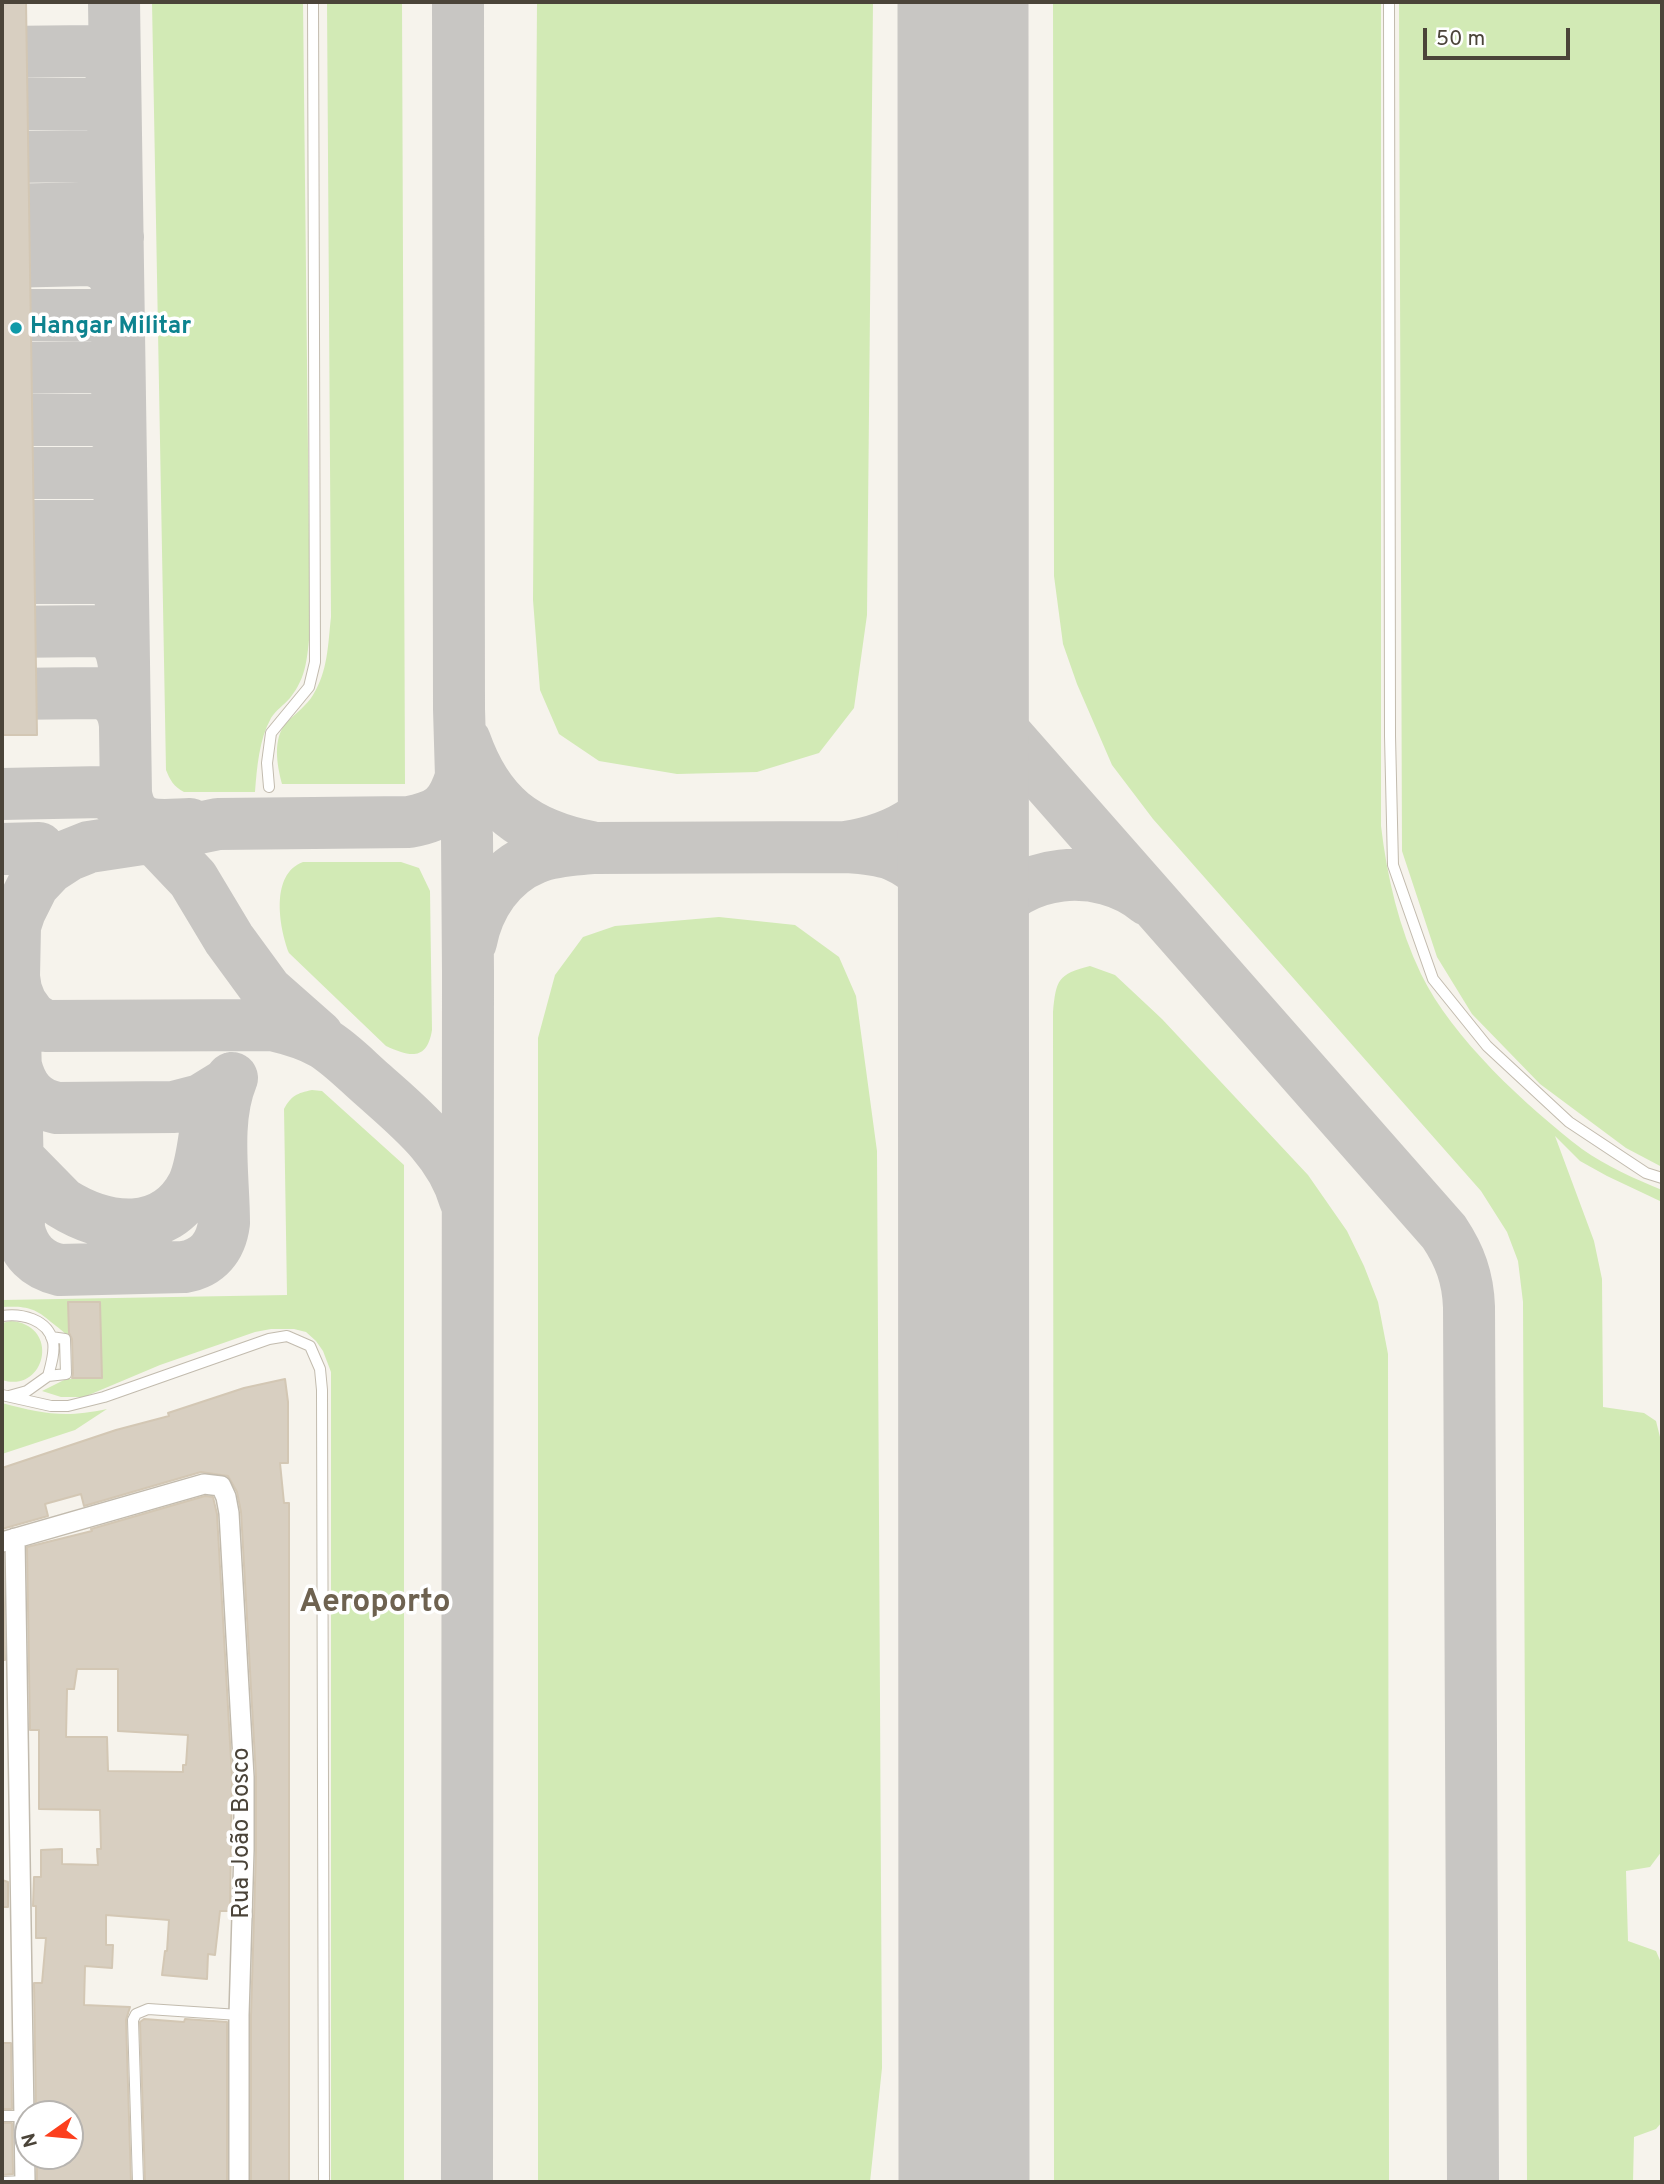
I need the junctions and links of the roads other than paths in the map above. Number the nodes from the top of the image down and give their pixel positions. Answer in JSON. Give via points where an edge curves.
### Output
{"nodes":[{"id":1,"x":313,"y":2,"type":"edge"},
{"id":2,"x":1389,"y":2,"type":"edge"},
{"id":3,"x":269,"y":787,"type":"dead end"},
{"id":4,"x":1662,"y":1178,"type":"edge"},
{"id":5,"x":2,"y":1317,"type":"edge"},
{"id":6,"x":51,"y":1337,"type":"junction"},
{"id":7,"x":48,"y":1376,"type":"junction"},
{"id":8,"x":3,"y":1395,"type":"edge"},
{"id":9,"x":9,"y":1540,"type":"edge"},
{"id":10,"x":239,"y":2015,"type":"junction"},
{"id":11,"x":23,"y":2100,"type":"edge"},
{"id":12,"x":2,"y":2182,"type":"edge"},
{"id":13,"x":25,"y":2182,"type":"edge"},
{"id":14,"x":138,"y":2182,"type":"edge"},
{"id":15,"x":239,"y":2182,"type":"edge"},
{"id":16,"x":324,"y":2182,"type":"edge"}],
"edges":[{"from":1,"to":3,"type":"lane","via":[[315,662],[309,687],[271,733]]},
{"from":2,"to":4,"type":"lane","via":[[1393,865],[1433,979],[1486,1046],[1569,1122],[1646,1173]]},
{"from":5,"to":6,"type":"lane","via":[[17,1314],[29,1318]]},
{"from":6,"to":7,"type":"lane"},
{"from":6,"to":7,"type":"lane","via":[[65,1339],[66,1374]]},
{"from":7,"to":8,"type":"lane","via":[[27,1391]]},
{"from":8,"to":16,"type":"lane","via":[[68,1406],[287,1336],[310,1346],[320,1369]]},
{"from":9,"to":10,"type":"street","name":"Rua João Bosco","via":[[204,1484],[221,1486],[229,1513],[243,1731]]},
{"from":9,"to":11,"type":"street"},
{"from":10,"to":14,"type":"lane","via":[[148,2009],[136,2014]]},
{"from":10,"to":15,"type":"street","name":"Rua João Bosco"},
{"from":12,"to":13,"type":"lane"}]}
